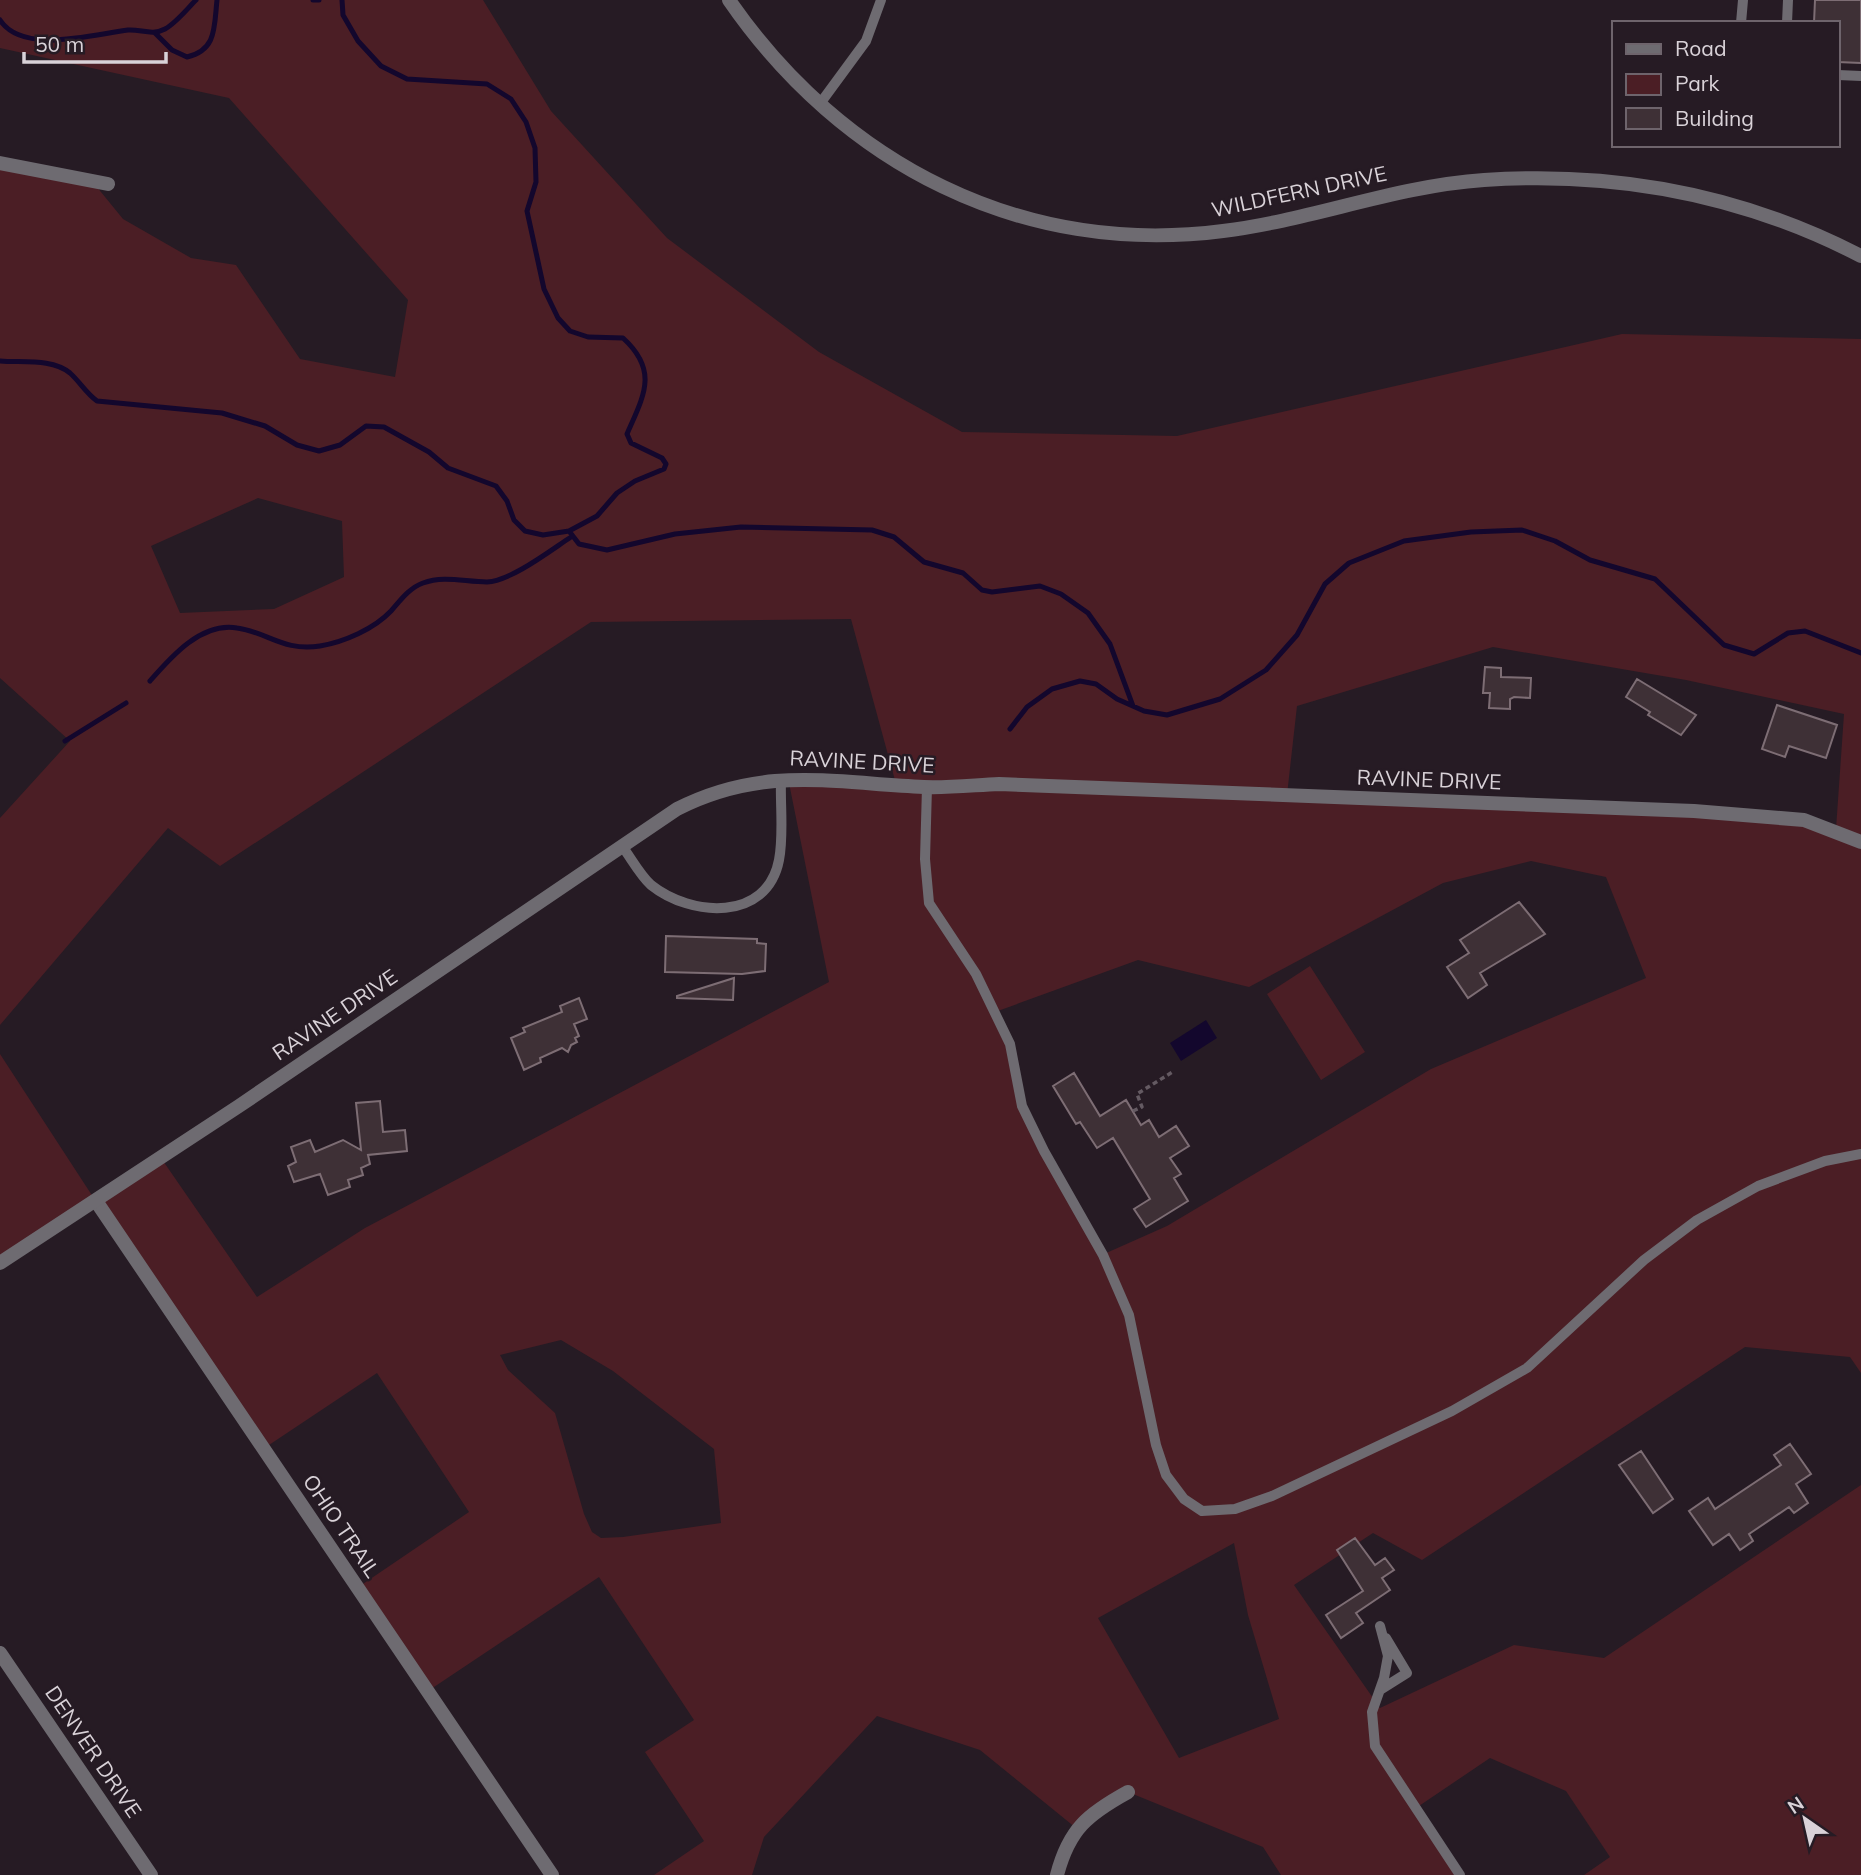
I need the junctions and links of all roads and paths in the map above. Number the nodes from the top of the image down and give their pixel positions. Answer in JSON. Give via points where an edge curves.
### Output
{"nodes":[{"id":1,"x":729,"y":0,"type":"edge"},
{"id":2,"x":881,"y":0,"type":"edge"},
{"id":3,"x":1743,"y":0,"type":"edge"},
{"id":4,"x":1788,"y":0,"type":"edge"},
{"id":5,"x":1741,"y":21,"type":"edge"},
{"id":6,"x":1787,"y":21,"type":"edge"},
{"id":7,"x":1840,"y":75,"type":"edge"},
{"id":8,"x":1861,"y":76,"type":"edge"},
{"id":9,"x":820,"y":105,"type":"junction"},
{"id":10,"x":0,"y":163,"type":"edge"},
{"id":11,"x":107,"y":184,"type":"dead end"},
{"id":12,"x":1861,"y":256,"type":"edge"},
{"id":13,"x":781,"y":779,"type":"junction"},
{"id":14,"x":927,"y":787,"type":"junction"},
{"id":15,"x":1861,"y":842,"type":"edge"},
{"id":16,"x":622,"y":846,"type":"junction"},
{"id":17,"x":1174,"y":1071,"type":"dead end"},
{"id":18,"x":1133,"y":1111,"type":"dead end"},
{"id":19,"x":1861,"y":1154,"type":"edge"},
{"id":20,"x":96,"y":1201,"type":"junction"},
{"id":21,"x":0,"y":1263,"type":"edge"},
{"id":22,"x":0,"y":1653,"type":"edge"},
{"id":23,"x":1380,"y":1690,"type":"junction"},
{"id":24,"x":1128,"y":1792,"type":"dead end"},
{"id":25,"x":151,"y":1875,"type":"edge"},
{"id":26,"x":552,"y":1875,"type":"edge"},
{"id":27,"x":1058,"y":1875,"type":"edge"},
{"id":28,"x":1461,"y":1875,"type":"edge"}],
"edges":[{"from":1,"to":9,"type":"street","name":"WILDFERN DRIVE","via":[[755,38]]},
{"from":2,"to":9,"type":"lane","via":[[866,41]]},
{"from":3,"to":5,"type":"lane"},
{"from":4,"to":6,"type":"lane"},
{"from":7,"to":8,"type":"lane"},
{"from":9,"to":12,"type":"street","name":"WILDFERN DRIVE","via":[[889,158],[945,189],[1002,211],[1094,231],[1145,235],[1224,231],[1421,187],[1546,177],[1612,180],[1733,204],[1815,232]]},
{"from":10,"to":11,"type":"street"},
{"from":13,"to":14,"type":"street","name":"RAVINE DRIVE"},
{"from":13,"to":16,"type":"street","name":"RAVINE DRIVE","via":[[734,786],[697,799]]},
{"from":13,"to":16,"type":"lane","via":[[779,861],[761,896],[741,907],[706,908],[672,897],[650,884]]},
{"from":14,"to":15,"type":"street","name":"RAVINE DRIVE","via":[[999,784],[1708,812],[1804,820]]},
{"from":14,"to":19,"type":"lane","via":[[929,903],[976,974],[1010,1044],[1022,1105],[1103,1255],[1129,1315],[1166,1475],[1184,1499],[1202,1511],[1235,1509],[1272,1496],[1452,1411],[1527,1368],[1643,1260],[1697,1220],[1758,1186],[1825,1161]]},
{"from":16,"to":20,"type":"street","name":"RAVINE DRIVE"},
{"from":17,"to":18,"type":"path","via":[[1137,1094],[1142,1107]]},
{"from":20,"to":21,"type":"street","name":"RAVINE DRIVE"},
{"from":20,"to":26,"type":"street","name":"OHIO TRAIL"},
{"from":22,"to":25,"type":"street","name":"DENVER DRIVE"},
{"from":23,"to":23,"type":"lane","via":[[1388,1656],[1380,1626],[1407,1673]]},
{"from":23,"to":28,"type":"lane","via":[[1372,1712],[1375,1746]]},
{"from":24,"to":27,"type":"street","via":[[1095,1810],[1076,1828]]}]}
